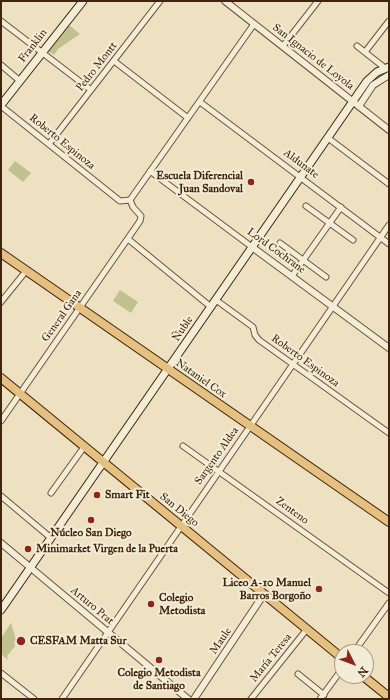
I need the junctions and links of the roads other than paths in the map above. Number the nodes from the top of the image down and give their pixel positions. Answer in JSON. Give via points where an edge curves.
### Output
{"nodes":[{"id":1,"x":82,"y":1,"type":"edge"},
{"id":2,"x":160,"y":1,"type":"edge"},
{"id":3,"x":225,"y":1,"type":"edge"},
{"id":4,"x":316,"y":2,"type":"edge"},
{"id":5,"x":1,"y":21,"type":"edge"},
{"id":6,"x":389,"y":21,"type":"edge"},
{"id":7,"x":254,"y":24,"type":"junction"},
{"id":8,"x":283,"y":46,"type":"junction"},
{"id":9,"x":357,"y":46,"type":"dead end"},
{"id":10,"x":365,"y":52,"type":"junction"},
{"id":11,"x":42,"y":53,"type":"junction"},
{"id":12,"x":114,"y":61,"type":"junction"},
{"id":13,"x":1,"y":65,"type":"edge"},
{"id":14,"x":387,"y":67,"type":"edge"},
{"id":15,"x":389,"y":75,"type":"edge"},
{"id":16,"x":20,"y":81,"type":"junction"},
{"id":17,"x":91,"y":90,"type":"junction"},
{"id":18,"x":200,"y":102,"type":"junction"},
{"id":19,"x":356,"y":104,"type":"junction"},
{"id":20,"x":1,"y":106,"type":"edge"},
{"id":21,"x":188,"y":118,"type":"junction"},
{"id":22,"x":388,"y":128,"type":"edge"},
{"id":23,"x":328,"y":138,"type":"junction"},
{"id":24,"x":49,"y":144,"type":"junction"},
{"id":25,"x":150,"y":172,"type":"junction"},
{"id":26,"x":301,"y":176,"type":"junction"},
{"id":27,"x":389,"y":184,"type":"edge"},
{"id":28,"x":130,"y":200,"type":"junction"},
{"id":29,"x":306,"y":206,"type":"dead end"},
{"id":30,"x":341,"y":207,"type":"junction"},
{"id":31,"x":330,"y":224,"type":"junction"},
{"id":32,"x":389,"y":225,"type":"edge"},
{"id":33,"x":381,"y":237,"type":"junction"},
{"id":34,"x":128,"y":239,"type":"junction"},
{"id":35,"x":353,"y":240,"type":"dead end"},
{"id":36,"x":280,"y":243,"type":"dead end"},
{"id":37,"x":389,"y":244,"type":"edge"},
{"id":38,"x":252,"y":247,"type":"junction"},
{"id":39,"x":1,"y":253,"type":"edge"},
{"id":40,"x":303,"y":260,"type":"junction"},
{"id":41,"x":26,"y":270,"type":"junction"},
{"id":42,"x":292,"y":276,"type":"junction"},
{"id":43,"x":326,"y":277,"type":"dead end"},
{"id":44,"x":216,"y":300,"type":"junction"},
{"id":45,"x":1,"y":302,"type":"edge"},
{"id":46,"x":333,"y":306,"type":"junction"},
{"id":47,"x":211,"y":307,"type":"junction"},
{"id":48,"x":80,"y":308,"type":"junction"},
{"id":49,"x":389,"y":348,"type":"edge"},
{"id":50,"x":293,"y":364,"type":"junction"},
{"id":51,"x":168,"y":369,"type":"junction"},
{"id":52,"x":1,"y":378,"type":"edge"},
{"id":53,"x":20,"y":394,"type":"junction"},
{"id":54,"x":1,"y":421,"type":"edge"},
{"id":55,"x":250,"y":426,"type":"junction"},
{"id":56,"x":389,"y":433,"type":"edge"},
{"id":57,"x":84,"y":446,"type":"junction"},
{"id":58,"x":183,"y":446,"type":"dead end"},
{"id":59,"x":104,"y":462,"type":"junction"},
{"id":60,"x":219,"y":471,"type":"junction"},
{"id":61,"x":51,"y":493,"type":"dead end"},
{"id":62,"x":1,"y":496,"type":"edge"},
{"id":63,"x":389,"y":522,"type":"edge"},
{"id":64,"x":181,"y":526,"type":"junction"},
{"id":65,"x":51,"y":538,"type":"junction"},
{"id":66,"x":1,"y":543,"type":"edge"},
{"id":67,"x":31,"y":568,"type":"junction"},
{"id":68,"x":389,"y":593,"type":"edge"},
{"id":69,"x":264,"y":594,"type":"junction"},
{"id":70,"x":389,"y":603,"type":"edge"},
{"id":71,"x":1,"y":610,"type":"edge"},
{"id":72,"x":307,"y":629,"type":"junction"},
{"id":73,"x":108,"y":632,"type":"junction"},
{"id":74,"x":360,"y":644,"type":"edge"},
{"id":75,"x":334,"y":651,"type":"edge"},
{"id":76,"x":1,"y":673,"type":"edge"},
{"id":77,"x":298,"y":674,"type":"dead end"},
{"id":78,"x":334,"y":680,"type":"edge"},
{"id":79,"x":373,"y":684,"type":"edge"},
{"id":80,"x":322,"y":697,"type":"edge"},
{"id":81,"x":389,"y":698,"type":"edge"},
{"id":82,"x":34,"y":699,"type":"edge"},
{"id":83,"x":62,"y":699,"type":"edge"},
{"id":84,"x":188,"y":699,"type":"edge"},
{"id":85,"x":194,"y":699,"type":"edge"},
{"id":86,"x":251,"y":699,"type":"edge"}],
"edges":[{"from":1,"to":11,"type":"main road","name":"Franklin"},
{"from":2,"to":12,"type":"street","name":"Pedro Montt"},
{"from":3,"to":7,"type":"street","name":"San Ignacio de Loyola"},
{"from":4,"to":8,"type":"street"},
{"from":5,"to":11,"type":"street"},
{"from":6,"to":10,"type":"street"},
{"from":7,"to":8,"type":"street","name":"San Ignacio de Loyola"},
{"from":7,"to":18,"type":"street"},
{"from":8,"to":19,"type":"street","name":"San Ignacio de Loyola"},
{"from":9,"to":10,"type":"street"},
{"from":10,"to":14,"type":"street"},
{"from":11,"to":16,"type":"main road","name":"Franklin"},
{"from":11,"to":17,"type":"street"},
{"from":12,"to":17,"type":"street","name":"Pedro Montt"},
{"from":12,"to":21,"type":"street"},
{"from":13,"to":16,"type":"street"},
{"from":14,"to":19,"type":"main road","name":"Ñuble","via":[[370,78]]},
{"from":15,"to":19,"type":"street","name":"Ñuble","via":[[374,85]]},
{"from":16,"to":20,"type":"main road","name":"Franklin"},
{"from":17,"to":24,"type":"street","name":"Pedro Montt"},
{"from":18,"to":21,"type":"street"},
{"from":18,"to":26,"type":"street","name":"Aldunate"},
{"from":19,"to":22,"type":"street","name":"San Ignacio de Loyola"},
{"from":19,"to":23,"type":"main road","name":"Ñuble"},
{"from":20,"to":24,"type":"street","name":"Roberto Espinoza"},
{"from":21,"to":25,"type":"street"},
{"from":23,"to":26,"type":"main road","name":"Ñuble"},
{"from":23,"to":27,"type":"street"},
{"from":24,"to":28,"type":"street","name":"Roberto Espinoza","via":[[120,201]]},
{"from":25,"to":28,"type":"street"},
{"from":25,"to":38,"type":"street","name":"Lord Cochrane"},
{"from":26,"to":30,"type":"street","name":"Aldunate"},
{"from":26,"to":38,"type":"main road","name":"Ñuble"},
{"from":28,"to":34,"type":"street","name":"General Gana","via":[[141,216]]},
{"from":29,"to":31,"type":"street"},
{"from":30,"to":31,"type":"street"},
{"from":30,"to":33,"type":"street","name":"Aldunate"},
{"from":31,"to":35,"type":"street"},
{"from":31,"to":40,"type":"street"},
{"from":32,"to":33,"type":"street","name":"Sargento Aldea"},
{"from":33,"to":37,"type":"street","name":"Aldunate"},
{"from":33,"to":46,"type":"street","name":"Sargento Aldea"},
{"from":34,"to":47,"type":"street"},
{"from":34,"to":48,"type":"street","name":"General Gana"},
{"from":36,"to":40,"type":"street"},
{"from":38,"to":42,"type":"street","name":"Lord Cochrane"},
{"from":38,"to":44,"type":"main road","name":"Ñuble"},
{"from":39,"to":41,"type":"main road","name":"Nataniel Cox"},
{"from":40,"to":42,"type":"street"},
{"from":40,"to":43,"type":"street"},
{"from":41,"to":45,"type":"street"},
{"from":41,"to":48,"type":"main road","name":"Nataniel Cox"},
{"from":42,"to":46,"type":"street","name":"Lord Cochrane"},
{"from":44,"to":47,"type":"main road","name":"Ñuble"},
{"from":44,"to":50,"type":"street","name":"Roberto Espinoza","via":[[251,326],[257,338]]},
{"from":46,"to":49,"type":"street","name":"Lord Cochrane"},
{"from":46,"to":50,"type":"street","name":"Sargento Aldea"},
{"from":47,"to":51,"type":"main road","name":"Ñuble"},
{"from":48,"to":51,"type":"main road","name":"Nataniel Cox"},
{"from":48,"to":53,"type":"street","name":"General Gana"},
{"from":50,"to":55,"type":"street","name":"Sargento Aldea"},
{"from":50,"to":56,"type":"street","name":"Roberto Espinoza"},
{"from":51,"to":55,"type":"main road","name":"Nataniel Cox"},
{"from":51,"to":59,"type":"main road","name":"Ñuble"},
{"from":52,"to":53,"type":"main road","name":"San Diego"},
{"from":53,"to":54,"type":"street","name":"General Gana"},
{"from":53,"to":57,"type":"main road","name":"San Diego"},
{"from":55,"to":60,"type":"street","name":"Sargento Aldea"},
{"from":55,"to":63,"type":"main road","name":"Nataniel Cox"},
{"from":57,"to":59,"type":"main road","name":"San Diego"},
{"from":57,"to":61,"type":"street"},
{"from":58,"to":60,"type":"street","name":"Zenteno"},
{"from":59,"to":64,"type":"main road","name":"San Diego"},
{"from":59,"to":65,"type":"main road","name":"Ñuble"},
{"from":60,"to":64,"type":"street","name":"Sargento Aldea"},
{"from":60,"to":68,"type":"street","name":"Zenteno"},
{"from":62,"to":65,"type":"street"},
{"from":64,"to":69,"type":"main road","name":"San Diego"},
{"from":64,"to":73,"type":"street","name":"Sargento Aldea"},
{"from":65,"to":67,"type":"main road","name":"Ñuble"},
{"from":66,"to":67,"type":"street","name":"Arturo Prat"},
{"from":67,"to":71,"type":"main road","name":"Ñuble"},
{"from":67,"to":73,"type":"street","name":"Arturo Prat"},
{"from":69,"to":72,"type":"main road","name":"San Diego"},
{"from":69,"to":85,"type":"street","name":"Maule"},
{"from":70,"to":74,"type":"street"},
{"from":72,"to":75,"type":"main road","name":"San Diego"},
{"from":72,"to":86,"type":"street","name":"María Teresa"},
{"from":73,"to":83,"type":"street","name":"Sargento Aldea"},
{"from":73,"to":84,"type":"street","name":"Arturo Prat"},
{"from":76,"to":82,"type":"street"},
{"from":77,"to":80,"type":"street"},
{"from":78,"to":80,"type":"street"},
{"from":79,"to":81,"type":"main road"}]}
